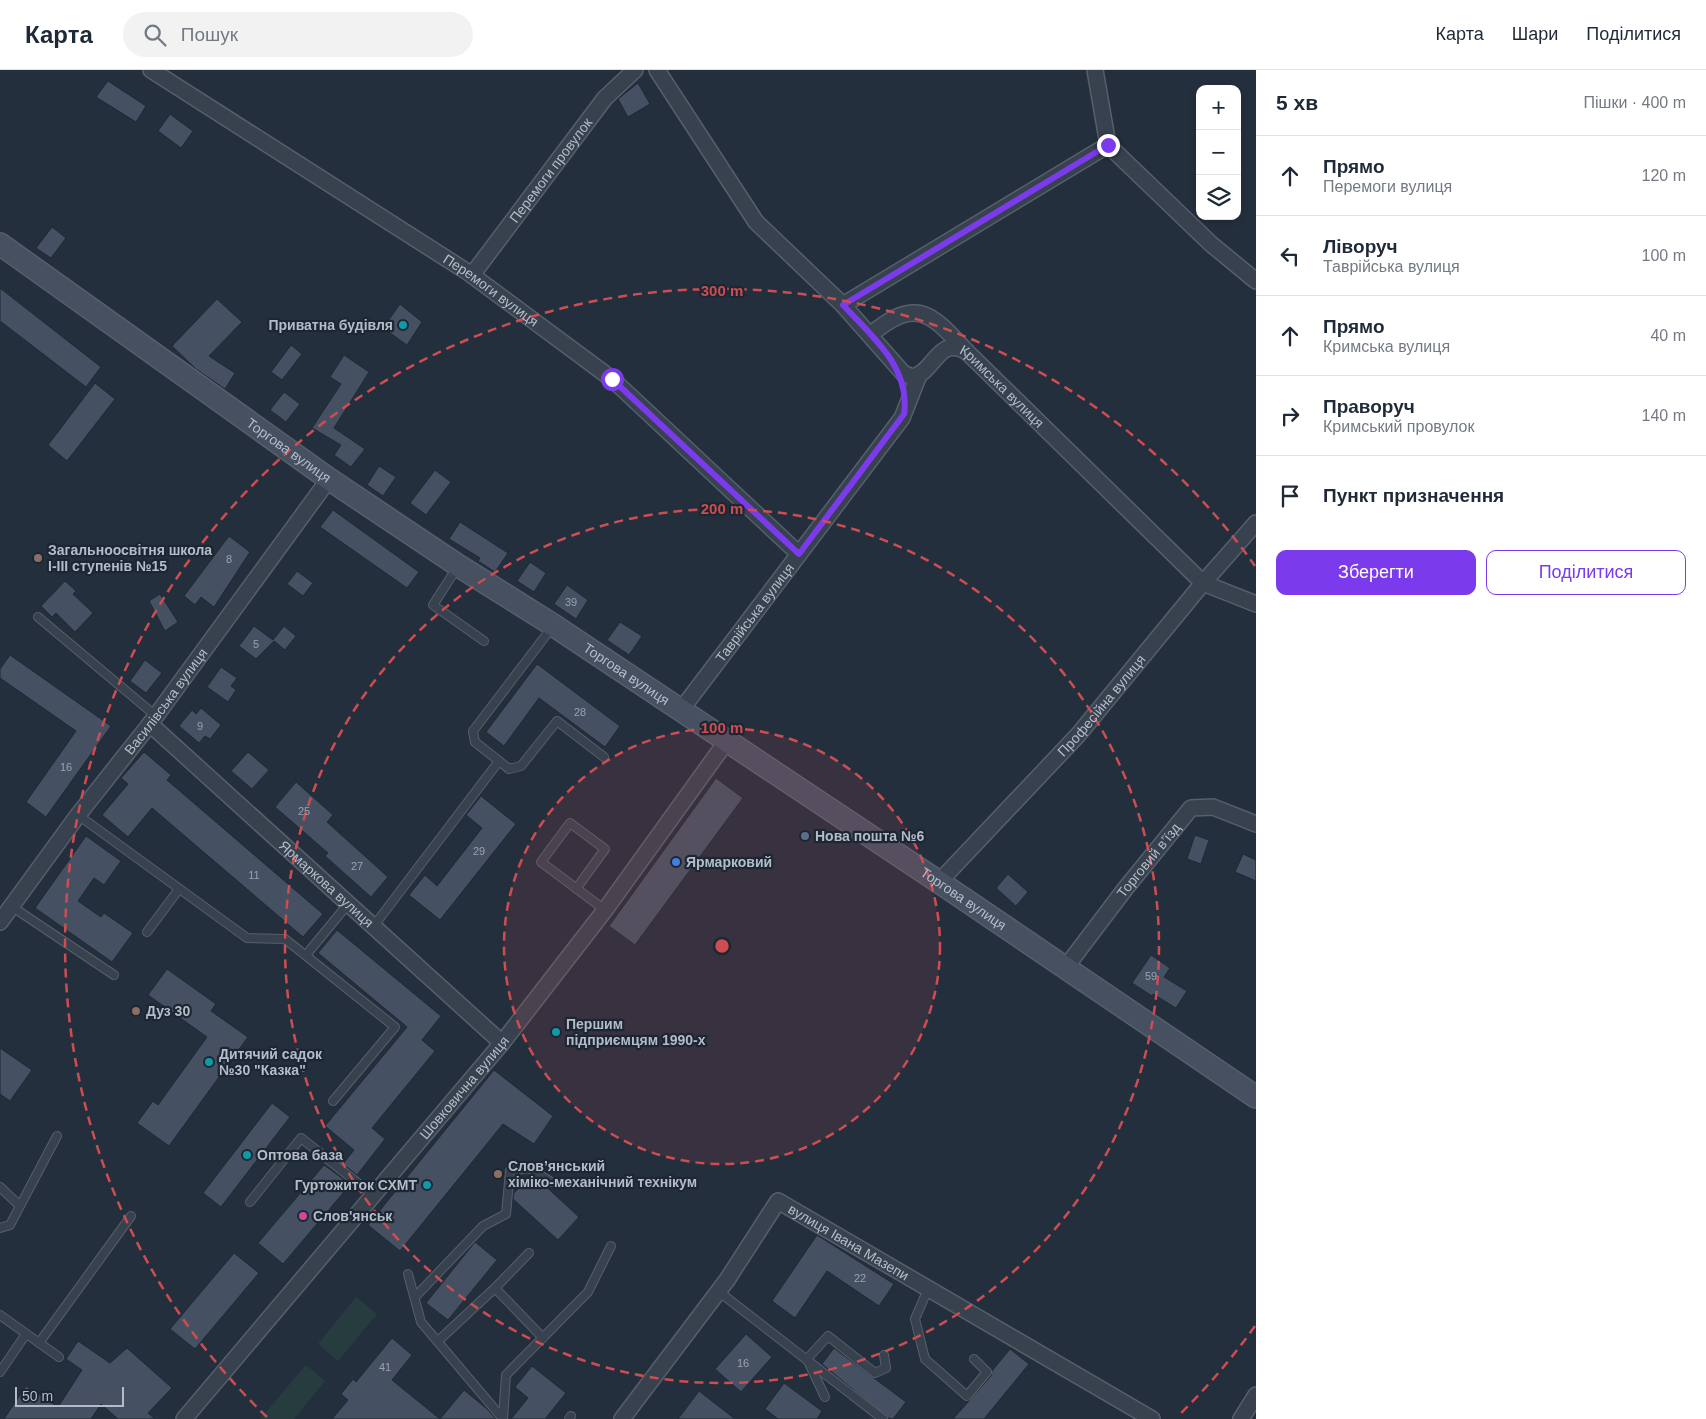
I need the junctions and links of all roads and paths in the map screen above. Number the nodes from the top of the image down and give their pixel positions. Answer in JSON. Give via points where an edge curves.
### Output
{"nodes":[{"id":1,"x":150,"y":70,"type":"edge"},
{"id":2,"x":634,"y":70,"type":"edge"},
{"id":3,"x":657,"y":70,"type":"edge"},
{"id":4,"x":1095,"y":70,"type":"edge"},
{"id":5,"x":1108,"y":145,"type":"junction"},
{"id":6,"x":0,"y":244,"type":"edge"},
{"id":7,"x":472,"y":275,"type":"junction"},
{"id":8,"x":1256,"y":282,"type":"edge"},
{"id":9,"x":843,"y":305,"type":"junction"},
{"id":10,"x":870,"y":335,"type":"junction"},
{"id":11,"x":967,"y":352,"type":"junction"},
{"id":12,"x":897,"y":368,"type":"junction"},
{"id":13,"x":919,"y":375,"type":"junction"},
{"id":14,"x":902,"y":418,"type":"junction"},
{"id":15,"x":329,"y":479,"type":"junction"},
{"id":16,"x":1256,"y":523,"type":"edge"},
{"id":17,"x":799,"y":554,"type":"junction"},
{"id":18,"x":458,"y":566,"type":"junction"},
{"id":19,"x":1203,"y":582,"type":"junction"},
{"id":20,"x":1256,"y":604,"type":"edge"},
{"id":21,"x":38,"y":617,"type":"dead end"},
{"id":22,"x":554,"y":625,"type":"junction"},
{"id":23,"x":484,"y":642,"type":"dead end"},
{"id":24,"x":681,"y":710,"type":"junction"},
{"id":25,"x":153,"y":719,"type":"junction"},
{"id":26,"x":726,"y":742,"type":"junction"},
{"id":27,"x":604,"y":757,"type":"dead end"},
{"id":28,"x":499,"y":761,"type":"junction"},
{"id":29,"x":78,"y":815,"type":"junction"},
{"id":30,"x":1256,"y":824,"type":"edge"},
{"id":31,"x":939,"y":882,"type":"junction"},
{"id":32,"x":576,"y":888,"type":"junction"},
{"id":33,"x":179,"y":889,"type":"junction"},
{"id":34,"x":348,"y":904,"type":"junction"},
{"id":35,"x":12,"y":906,"type":"junction"},
{"id":36,"x":605,"y":910,"type":"junction"},
{"id":37,"x":0,"y":922,"type":"edge"},
{"id":38,"x":373,"y":927,"type":"junction"},
{"id":39,"x":147,"y":932,"type":"dead end"},
{"id":40,"x":306,"y":954,"type":"junction"},
{"id":41,"x":1066,"y":967,"type":"junction"},
{"id":42,"x":114,"y":975,"type":"dead end"},
{"id":43,"x":502,"y":1043,"type":"junction"},
{"id":44,"x":1256,"y":1097,"type":"edge"},
{"id":45,"x":333,"y":1101,"type":"dead end"},
{"id":46,"x":57,"y":1136,"type":"dead end"},
{"id":47,"x":551,"y":1182,"type":"dead end"},
{"id":48,"x":0,"y":1186,"type":"edge"},
{"id":49,"x":373,"y":1195,"type":"junction"},
{"id":50,"x":250,"y":1202,"type":"dead end"},
{"id":51,"x":19,"y":1206,"type":"junction"},
{"id":52,"x":132,"y":1216,"type":"dead end"},
{"id":53,"x":0,"y":1228,"type":"edge"},
{"id":54,"x":611,"y":1246,"type":"dead end"},
{"id":55,"x":529,"y":1253,"type":"dead end"},
{"id":56,"x":408,"y":1274,"type":"dead end"},
{"id":57,"x":495,"y":1288,"type":"junction"},
{"id":58,"x":928,"y":1288,"type":"junction"},
{"id":59,"x":718,"y":1291,"type":"junction"},
{"id":60,"x":415,"y":1297,"type":"junction"},
{"id":61,"x":0,"y":1315,"type":"edge"},
{"id":62,"x":26,"y":1334,"type":"junction"},
{"id":63,"x":543,"y":1338,"type":"junction"},
{"id":64,"x":438,"y":1341,"type":"junction"},
{"id":65,"x":38,"y":1343,"type":"junction"},
{"id":66,"x":884,"y":1355,"type":"dead end"},
{"id":67,"x":59,"y":1357,"type":"dead end"},
{"id":68,"x":808,"y":1359,"type":"junction"},
{"id":69,"x":974,"y":1359,"type":"dead end"},
{"id":70,"x":0,"y":1372,"type":"edge"},
{"id":71,"x":1256,"y":1395,"type":"edge"},
{"id":72,"x":825,"y":1397,"type":"dead end"},
{"id":73,"x":184,"y":1419,"type":"edge"},
{"id":74,"x":503,"y":1419,"type":"edge"},
{"id":75,"x":622,"y":1419,"type":"edge"},
{"id":76,"x":883,"y":1419,"type":"edge"},
{"id":77,"x":1152,"y":1419,"type":"edge"},
{"id":78,"x":1241,"y":1419,"type":"edge"}],
"edges":[{"from":1,"to":7,"type":"street","name":"Перемоги вулиця"},
{"from":2,"to":7,"type":"street","name":"Перемоги провулок","via":[[605,98]]},
{"from":3,"to":9,"type":"street","via":[[756,222]]},
{"from":4,"to":5,"type":"street"},
{"from":5,"to":8,"type":"street","via":[[1211,244]]},
{"from":5,"to":9,"type":"street"},
{"from":6,"to":15,"type":"street","name":"Торгова вулиця"},
{"from":7,"to":17,"type":"street","name":"Перемоги вулиця","via":[[612,379]]},
{"from":9,"to":10,"type":"street"},
{"from":10,"to":11,"type":"street","via":[[898,316],[920,313],[938,322]]},
{"from":10,"to":12,"type":"street"},
{"from":11,"to":13,"type":"street","name":"Кримська вулиця","via":[[954,347],[944,350]]},
{"from":11,"to":19,"type":"street","name":"Кримська вулиця"},
{"from":12,"to":13,"type":"street","via":[[908,376]]},
{"from":12,"to":14,"type":"street","via":[[904,392]]},
{"from":13,"to":14,"type":"street","name":"Таврійська вулиця"},
{"from":14,"to":17,"type":"street","name":"Таврійська вулиця"},
{"from":15,"to":18,"type":"street","name":"Торгова вулиця"},
{"from":15,"to":25,"type":"street","name":"Василівська вулиця"},
{"from":16,"to":19,"type":"street","name":"Професійна вулиця"},
{"from":17,"to":24,"type":"street","name":"Таврійська вулиця"},
{"from":18,"to":22,"type":"street","name":"Торгова вулиця"},
{"from":18,"to":23,"type":"lane","via":[[433,605]]},
{"from":19,"to":20,"type":"street","name":"Кримська вулиця"},
{"from":19,"to":31,"type":"street","name":"Професійна вулиця","via":[[1078,735]]},
{"from":21,"to":25,"type":"lane"},
{"from":22,"to":24,"type":"street","name":"Торгова вулиця"},
{"from":22,"to":28,"type":"lane","via":[[472,731],[475,742]]},
{"from":24,"to":26,"type":"street","name":"Торгова вулиця"},
{"from":25,"to":29,"type":"street","name":"Василівська вулиця"},
{"from":25,"to":34,"type":"street","name":"Ярмаркова вулиця"},
{"from":26,"to":31,"type":"street","name":"Торгова вулиця"},
{"from":26,"to":36,"type":"street","name":"Шовковична вулиця"},
{"from":27,"to":28,"type":"lane","via":[[557,721],[522,766],[509,768]]},
{"from":28,"to":38,"type":"lane"},
{"from":29,"to":33,"type":"lane"},
{"from":29,"to":35,"type":"street","name":"Василівська вулиця"},
{"from":30,"to":41,"type":"street","name":"Торговий в’їзд","via":[[1213,807],[1191,808]]},
{"from":31,"to":41,"type":"street","name":"Торгова вулиця"},
{"from":32,"to":32,"type":"lane","via":[[541,862],[570,823],[605,849]]},
{"from":32,"to":36,"type":"lane"},
{"from":33,"to":39,"type":"lane"},
{"from":33,"to":40,"type":"lane","via":[[247,938],[285,939]]},
{"from":34,"to":38,"type":"street","name":"Ярмаркова вулиця"},
{"from":34,"to":40,"type":"lane"},
{"from":35,"to":37,"type":"street","name":"Василівська вулиця"},
{"from":35,"to":42,"type":"lane"},
{"from":36,"to":43,"type":"street","name":"Шовковична вулиця"},
{"from":38,"to":43,"type":"street","name":"Ярмаркова вулиця"},
{"from":40,"to":45,"type":"lane","via":[[395,1026]]},
{"from":41,"to":44,"type":"street","name":"Торгова вулиця"},
{"from":43,"to":49,"type":"street","name":"Шовковична вулиця"},
{"from":46,"to":51,"type":"lane"},
{"from":47,"to":60,"type":"lane","via":[[529,1168],[510,1171],[506,1214],[483,1226]]},
{"from":48,"to":51,"type":"lane"},
{"from":49,"to":50,"type":"lane","via":[[301,1138]]},
{"from":49,"to":73,"type":"street","name":"Шовковична вулиця"},
{"from":51,"to":53,"type":"lane","via":[[10,1226]]},
{"from":52,"to":65,"type":"lane"},
{"from":54,"to":63,"type":"lane","via":[[588,1292]]},
{"from":55,"to":57,"type":"lane"},
{"from":56,"to":60,"type":"lane"},
{"from":57,"to":63,"type":"lane"},
{"from":57,"to":64,"type":"lane"},
{"from":58,"to":59,"type":"street","name":"вулиця Івана Мазепи","via":[[778,1201]]},
{"from":58,"to":69,"type":"lane","via":[[915,1319],[925,1359],[967,1396],[987,1372]]},
{"from":58,"to":77,"type":"street","name":"вулиця Івана Мазепи"},
{"from":59,"to":68,"type":"lane"},
{"from":59,"to":75,"type":"street","name":"вулиця Івана Мазепи"},
{"from":60,"to":64,"type":"lane","via":[[422,1322]]},
{"from":61,"to":62,"type":"lane"},
{"from":62,"to":65,"type":"lane"},
{"from":62,"to":70,"type":"lane"},
{"from":63,"to":74,"type":"lane","via":[[506,1375]]},
{"from":64,"to":74,"type":"lane"},
{"from":65,"to":67,"type":"lane"},
{"from":66,"to":68,"type":"lane","via":[[886,1368],[875,1373],[828,1336]]},
{"from":68,"to":72,"type":"lane"},
{"from":68,"to":76,"type":"lane"},
{"from":71,"to":78,"type":"street"}]}
